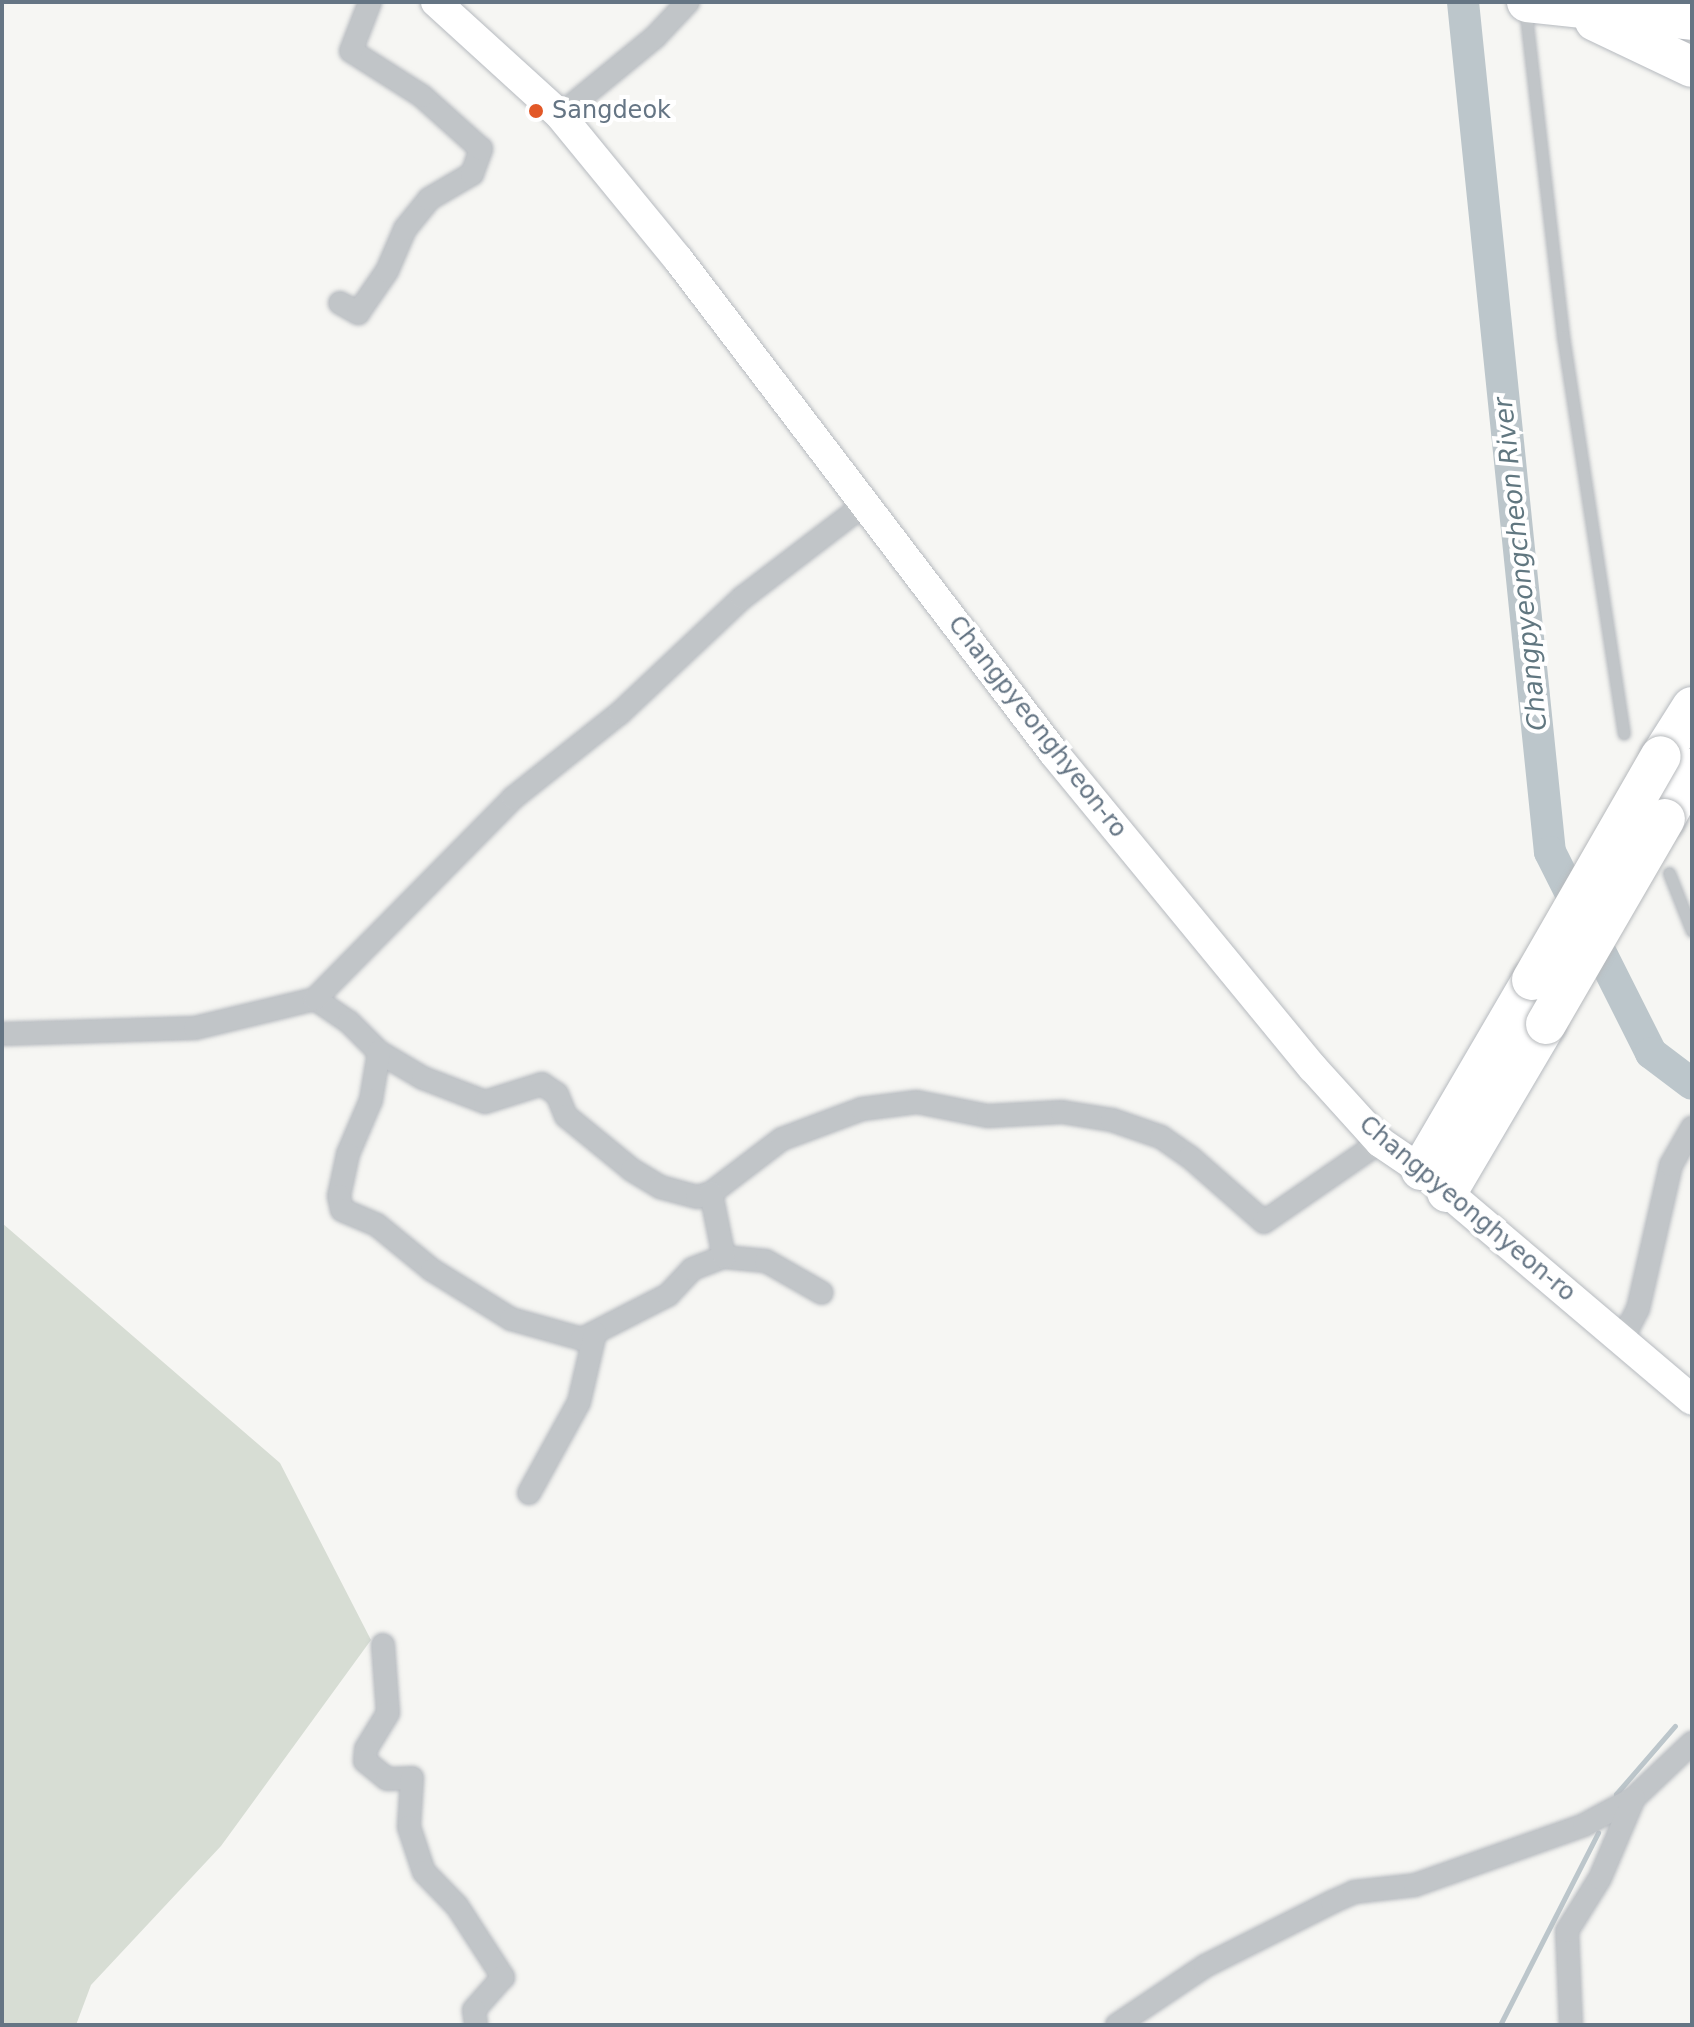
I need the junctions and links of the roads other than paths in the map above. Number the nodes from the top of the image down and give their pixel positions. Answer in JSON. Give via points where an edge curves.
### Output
{"nodes":[{"id":1,"x":370,"y":2,"type":"edge"},
{"id":2,"x":436,"y":2,"type":"edge"},
{"id":3,"x":688,"y":2,"type":"edge"},
{"id":4,"x":1537,"y":3,"type":"edge"},
{"id":5,"x":1692,"y":20,"type":"edge"},
{"id":6,"x":1692,"y":67,"type":"edge"},
{"id":7,"x":560,"y":115,"type":"junction"},
{"id":8,"x":340,"y":303,"type":"dead end"},
{"id":9,"x":865,"y":504,"type":"junction"},
{"id":10,"x":1692,"y":707,"type":"edge"},
{"id":11,"x":1624,"y":733,"type":"dead end"},
{"id":12,"x":1676,"y":763,"type":"edge"},
{"id":13,"x":1669,"y":873,"type":"dead end"},
{"id":14,"x":1692,"y":931,"type":"edge"},
{"id":15,"x":315,"y":999,"type":"junction"},
{"id":16,"x":2,"y":1034,"type":"edge"},
{"id":17,"x":379,"y":1052,"type":"junction"},
{"id":18,"x":1692,"y":1128,"type":"edge"},
{"id":19,"x":1380,"y":1142,"type":"junction"},
{"id":20,"x":1434,"y":1181,"type":"junction"},
{"id":21,"x":711,"y":1193,"type":"junction"},
{"id":22,"x":724,"y":1257,"type":"junction"},
{"id":23,"x":822,"y":1293,"type":"dead end"},
{"id":24,"x":595,"y":1333,"type":"junction"},
{"id":25,"x":1621,"y":1342,"type":"junction"},
{"id":26,"x":1692,"y":1400,"type":"edge"},
{"id":27,"x":529,"y":1493,"type":"dead end"},
{"id":28,"x":383,"y":1645,"type":"dead end"},
{"id":29,"x":1692,"y":1743,"type":"edge"},
{"id":30,"x":1634,"y":1798,"type":"junction"},
{"id":31,"x":476,"y":2025,"type":"edge"},
{"id":32,"x":1117,"y":2025,"type":"edge"},
{"id":33,"x":1571,"y":2025,"type":"edge"}],
"edges":[{"from":1,"to":8,"type":"street","via":[[351,51],[422,96],[481,149],[472,174],[429,199],[405,229],[387,271],[358,313]]},
{"from":2,"to":7,"type":"main road","name":"Changpyeonghyeon-ro"},
{"from":3,"to":7,"type":"street","via":[[655,37]]},
{"from":4,"to":5,"type":"highway"},
{"from":4,"to":6,"type":"highway"},
{"from":4,"to":11,"type":"lane","via":[[1563,336]]},
{"from":7,"to":9,"type":"main road","name":"Changpyeonghyeon-ro","via":[[678,259]]},
{"from":9,"to":15,"type":"street","via":[[742,598],[620,713],[513,798]]},
{"from":9,"to":19,"type":"main road","name":"Changpyeonghyeon-ro","via":[[1111,824]]},
{"from":10,"to":12,"type":"highway"},
{"from":12,"to":20,"type":"highway","bridge":true,"via":[[1532,980]]},
{"from":12,"to":20,"type":"highway","bridge":true,"via":[[1665,819],[1546,1024]]},
{"from":13,"to":14,"type":"lane"},
{"from":15,"to":16,"type":"street","via":[[195,1028]]},
{"from":15,"to":17,"type":"street"},
{"from":17,"to":21,"type":"street","via":[[423,1078],[485,1102],[542,1084],[557,1094],[566,1116],[632,1170],[660,1187],[697,1197]]},
{"from":17,"to":24,"type":"street","via":[[371,1100],[348,1154],[339,1196],[342,1210],[377,1225],[432,1270],[511,1319],[582,1339]]},
{"from":18,"to":25,"type":"street","via":[[1671,1165],[1638,1309]]},
{"from":19,"to":20,"type":"main road","name":"Changpyeonghyeon-ro"},
{"from":19,"to":21,"type":"street","via":[[1264,1222],[1161,1137],[1112,1120],[1062,1112],[988,1116],[917,1102],[862,1109],[782,1139]]},
{"from":20,"to":25,"type":"main road","name":"Changpyeonghyeon-ro"},
{"from":21,"to":22,"type":"street"},
{"from":22,"to":23,"type":"street","via":[[766,1261]]},
{"from":22,"to":24,"type":"street","via":[[692,1269],[668,1295]]},
{"from":24,"to":27,"type":"street","via":[[579,1402]]},
{"from":25,"to":26,"type":"main road","name":"Changpyeonghyeon-ro"},
{"from":28,"to":31,"type":"street","via":[[388,1713],[366,1749],[365,1761],[387,1779],[412,1778],[409,1827],[424,1872],[457,1906],[503,1977],[474,2010]]},
{"from":29,"to":30,"type":"street"},
{"from":30,"to":32,"type":"street","via":[[1584,1825],[1435,1879],[1354,1892],[1205,1966]]},
{"from":30,"to":33,"type":"street","via":[[1600,1878],[1567,1931]]}]}
